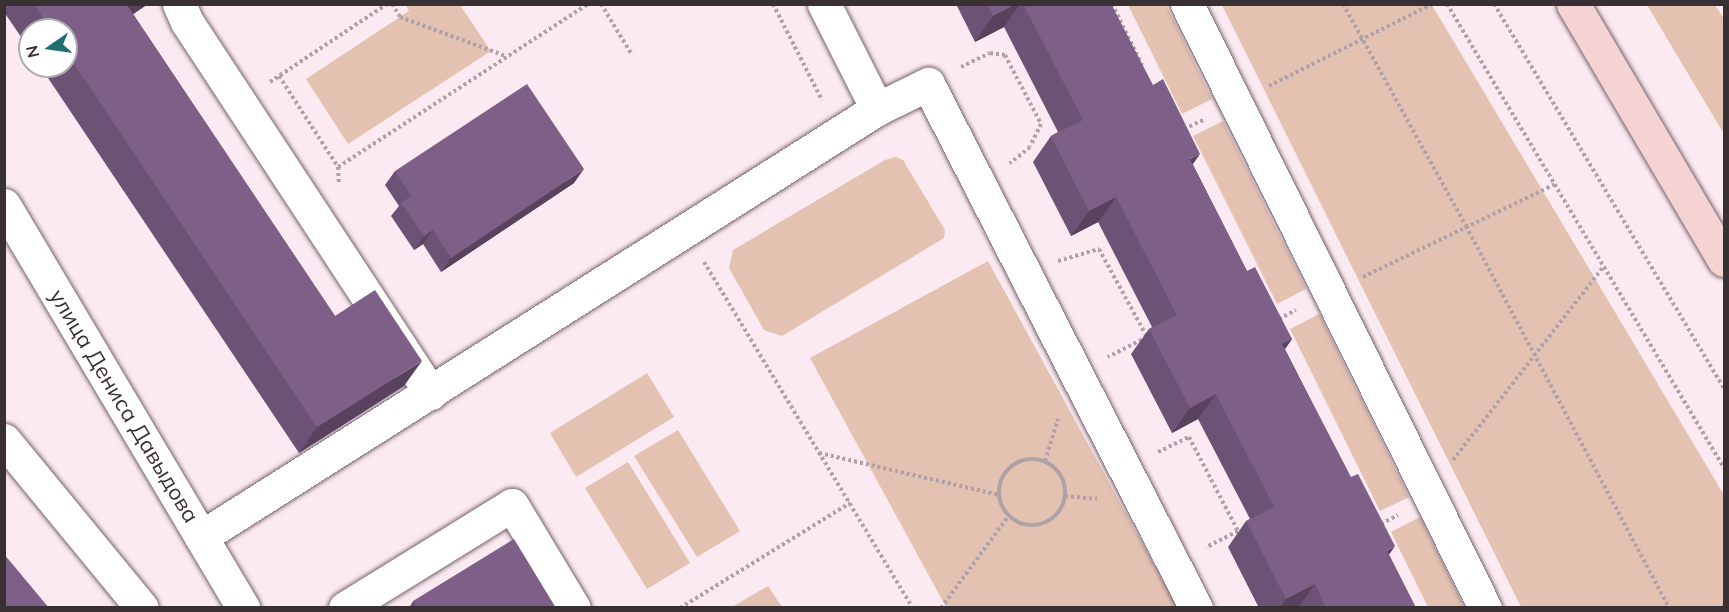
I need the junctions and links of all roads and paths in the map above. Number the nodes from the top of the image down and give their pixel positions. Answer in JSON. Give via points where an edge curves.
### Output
{"nodes":[{"id":1,"x":179,"y":4,"type":"edge"},
{"id":2,"x":389,"y":4,"type":"edge"},
{"id":3,"x":588,"y":4,"type":"edge"},
{"id":4,"x":601,"y":4,"type":"edge"},
{"id":5,"x":773,"y":4,"type":"edge"},
{"id":6,"x":824,"y":4,"type":"edge"},
{"id":7,"x":1112,"y":4,"type":"edge"},
{"id":8,"x":1187,"y":4,"type":"edge"},
{"id":9,"x":1343,"y":4,"type":"edge"},
{"id":10,"x":1432,"y":4,"type":"edge"},
{"id":11,"x":1447,"y":4,"type":"edge"},
{"id":12,"x":1494,"y":4,"type":"edge"},
{"id":13,"x":1573,"y":4,"type":"edge"},
{"id":14,"x":1363,"y":38,"type":"junction"},
{"id":15,"x":632,"y":55,"type":"dead end"},
{"id":16,"x":507,"y":56,"type":"junction"},
{"id":17,"x":1144,"y":69,"type":"edge"},
{"id":18,"x":279,"y":76,"type":"junction"},
{"id":19,"x":268,"y":83,"type":"dead end"},
{"id":20,"x":928,"y":84,"type":"junction"},
{"id":21,"x":1260,"y":91,"type":"dead end"},
{"id":22,"x":878,"y":109,"type":"junction"},
{"id":23,"x":1208,"y":117,"type":"dead end"},
{"id":24,"x":839,"y":133,"type":"junction"},
{"id":25,"x":1177,"y":133,"type":"edge"},
{"id":26,"x":338,"y":167,"type":"junction"},
{"id":27,"x":977,"y":180,"type":"junction"},
{"id":28,"x":1554,"y":184,"type":"junction"},
{"id":29,"x":339,"y":191,"type":"dead end"},
{"id":30,"x":4,"y":205,"type":"edge"},
{"id":31,"x":1466,"y":226,"type":"junction"},
{"id":32,"x":685,"y":230,"type":"junction"},
{"id":33,"x":1725,"y":260,"type":"edge"},
{"id":34,"x":1604,"y":266,"type":"junction"},
{"id":35,"x":1023,"y":271,"type":"junction"},
{"id":36,"x":1354,"y":281,"type":"dead end"},
{"id":37,"x":1302,"y":307,"type":"dead end"},
{"id":38,"x":1271,"y":323,"type":"edge"},
{"id":39,"x":1535,"y":356,"type":"junction"},
{"id":40,"x":1076,"y":374,"type":"junction"},
{"id":41,"x":1725,"y":389,"type":"edge"},
{"id":42,"x":431,"y":393,"type":"junction"},
{"id":43,"x":4,"y":440,"type":"edge"},
{"id":44,"x":819,"y":453,"type":"junction"},
{"id":45,"x":1448,"y":468,"type":"dead end"},
{"id":46,"x":1725,"y":468,"type":"edge"},
{"id":47,"x":1126,"y":470,"type":"junction"},
{"id":48,"x":999,"y":495,"type":"junction"},
{"id":49,"x":850,"y":503,"type":"junction"},
{"id":50,"x":1405,"y":512,"type":"dead end"},
{"id":51,"x":1009,"y":515,"type":"junction"},
{"id":52,"x":1374,"y":528,"type":"edge"},
{"id":53,"x":201,"y":537,"type":"junction"},
{"id":54,"x":1173,"y":564,"type":"junction"},
{"id":55,"x":1725,"y":605,"type":"edge"},
{"id":56,"x":142,"y":608,"type":"edge"},
{"id":57,"x":243,"y":608,"type":"edge"},
{"id":58,"x":345,"y":608,"type":"edge"},
{"id":59,"x":574,"y":608,"type":"edge"},
{"id":60,"x":680,"y":608,"type":"edge"},
{"id":61,"x":913,"y":608,"type":"edge"},
{"id":62,"x":940,"y":608,"type":"edge"},
{"id":63,"x":1196,"y":608,"type":"edge"},
{"id":64,"x":1485,"y":608,"type":"edge"},
{"id":65,"x":1669,"y":608,"type":"edge"},
{"id":66,"x":1718,"y":608,"type":"edge"}],
"edges":[{"from":1,"to":42,"type":"street","via":[[187,22]]},
{"from":2,"to":16,"type":"path","via":[[400,17]]},
{"from":2,"to":18,"type":"path"},
{"from":3,"to":16,"type":"path"},
{"from":4,"to":15,"type":"path"},
{"from":5,"to":24,"type":"path"},
{"from":6,"to":22,"type":"street"},
{"from":7,"to":17,"type":"path"},
{"from":8,"to":64,"type":"street"},
{"from":9,"to":14,"type":"path"},
{"from":10,"to":14,"type":"path"},
{"from":11,"to":28,"type":"path"},
{"from":12,"to":41,"type":"path"},
{"from":13,"to":33,"type":"main road"},
{"from":14,"to":21,"type":"path"},
{"from":14,"to":31,"type":"path"},
{"from":16,"to":26,"type":"path"},
{"from":18,"to":19,"type":"path"},
{"from":18,"to":26,"type":"path"},
{"from":20,"to":22,"type":"street"},
{"from":20,"to":27,"type":"street"},
{"from":20,"to":27,"type":"path","via":[[998,52],[1005,55],[1041,124],[1021,157]]},
{"from":22,"to":24,"type":"street"},
{"from":23,"to":25,"type":"path"},
{"from":24,"to":32,"type":"street"},
{"from":26,"to":29,"type":"path"},
{"from":27,"to":35,"type":"street"},
{"from":28,"to":31,"type":"path"},
{"from":28,"to":34,"type":"path"},
{"from":30,"to":53,"type":"street","name":"улица Дениса Давыдова"},
{"from":31,"to":36,"type":"path"},
{"from":31,"to":39,"type":"path"},
{"from":32,"to":42,"type":"street"},
{"from":32,"to":44,"type":"path"},
{"from":34,"to":39,"type":"path"},
{"from":34,"to":46,"type":"path"},
{"from":35,"to":40,"type":"street"},
{"from":35,"to":40,"type":"path","via":[[1099,249],[1147,338]]},
{"from":37,"to":38,"type":"path"},
{"from":39,"to":45,"type":"path"},
{"from":39,"to":65,"type":"path"},
{"from":40,"to":47,"type":"street"},
{"from":42,"to":53,"type":"street"},
{"from":43,"to":56,"type":"street"},
{"from":44,"to":48,"type":"path"},
{"from":44,"to":49,"type":"path"},
{"from":47,"to":54,"type":"street"},
{"from":47,"to":54,"type":"path","via":[[1189,437],[1238,531]]},
{"from":48,"to":51,"type":"path"},
{"from":48,"to":51,"type":"path","via":[[1005,473],[1023,460],[1045,461],[1061,476],[1065,496],[1062,506],[1048,521],[1027,524]]},
{"from":49,"to":60,"type":"path"},
{"from":49,"to":61,"type":"path"},
{"from":50,"to":52,"type":"path"},
{"from":51,"to":62,"type":"path"},
{"from":53,"to":57,"type":"street","name":"улица Дениса Давыдова"},
{"from":54,"to":63,"type":"street"},
{"from":55,"to":66,"type":"path"},
{"from":58,"to":59,"type":"street","via":[[512,505]]}]}
